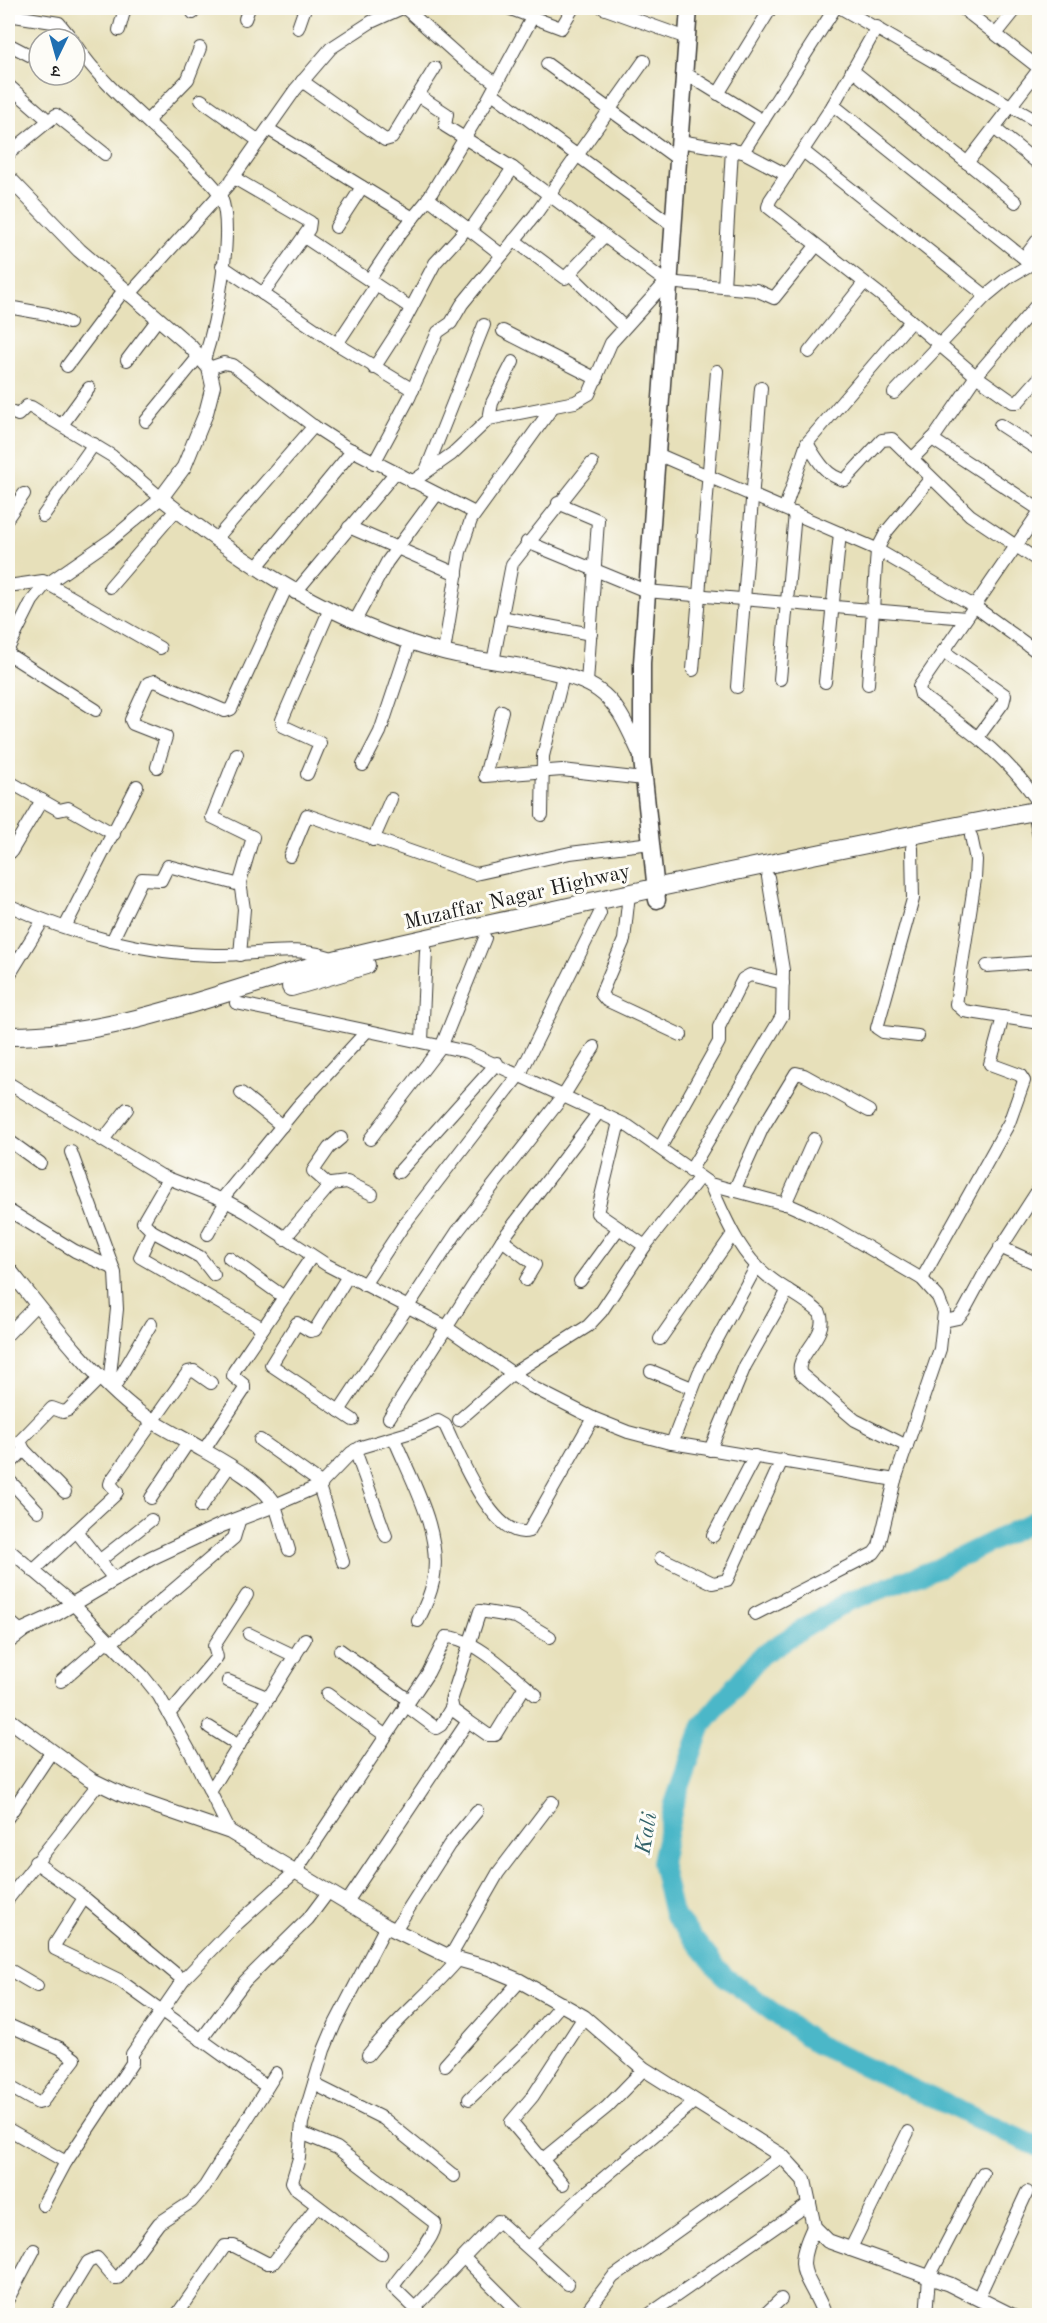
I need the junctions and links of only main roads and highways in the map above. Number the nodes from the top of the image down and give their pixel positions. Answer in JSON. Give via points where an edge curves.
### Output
{"nodes":[{"id":1,"x":689,"y":8,"type":"edge"},
{"id":2,"x":1039,"y":824,"type":"edge"},
{"id":3,"x":656,"y":894,"type":"junction"},
{"id":4,"x":629,"y":900,"type":"junction"},
{"id":5,"x":343,"y":964,"type":"junction"},
{"id":6,"x":8,"y":1036,"type":"edge"},
{"id":7,"x":8,"y":1048,"type":"edge"}],
"edges":[{"from":1,"to":3,"type":"main road","via":[[642,663],[642,759]]},
{"from":2,"to":3,"type":"main road","name":"Muzaffar Nagar Highway"},
{"from":2,"to":3,"type":"main road","name":"Muzaffar Nagar Highway","via":[[768,878]]},
{"from":3,"to":4,"type":"main road","name":"Muzaffar Nagar Highway"},
{"from":4,"to":5,"type":"main road","name":"Muzaffar Nagar Highway"},
{"from":4,"to":5,"type":"main road","name":"Muzaffar Nagar Highway","via":[[600,913],[426,951]]},
{"from":5,"to":6,"type":"main road","name":"Muzaffar Nagar Highway","via":[[95,1028]]},
{"from":5,"to":7,"type":"main road","name":"Muzaffar Nagar Highway","via":[[236,1003],[133,1031],[26,1049]]}]}
